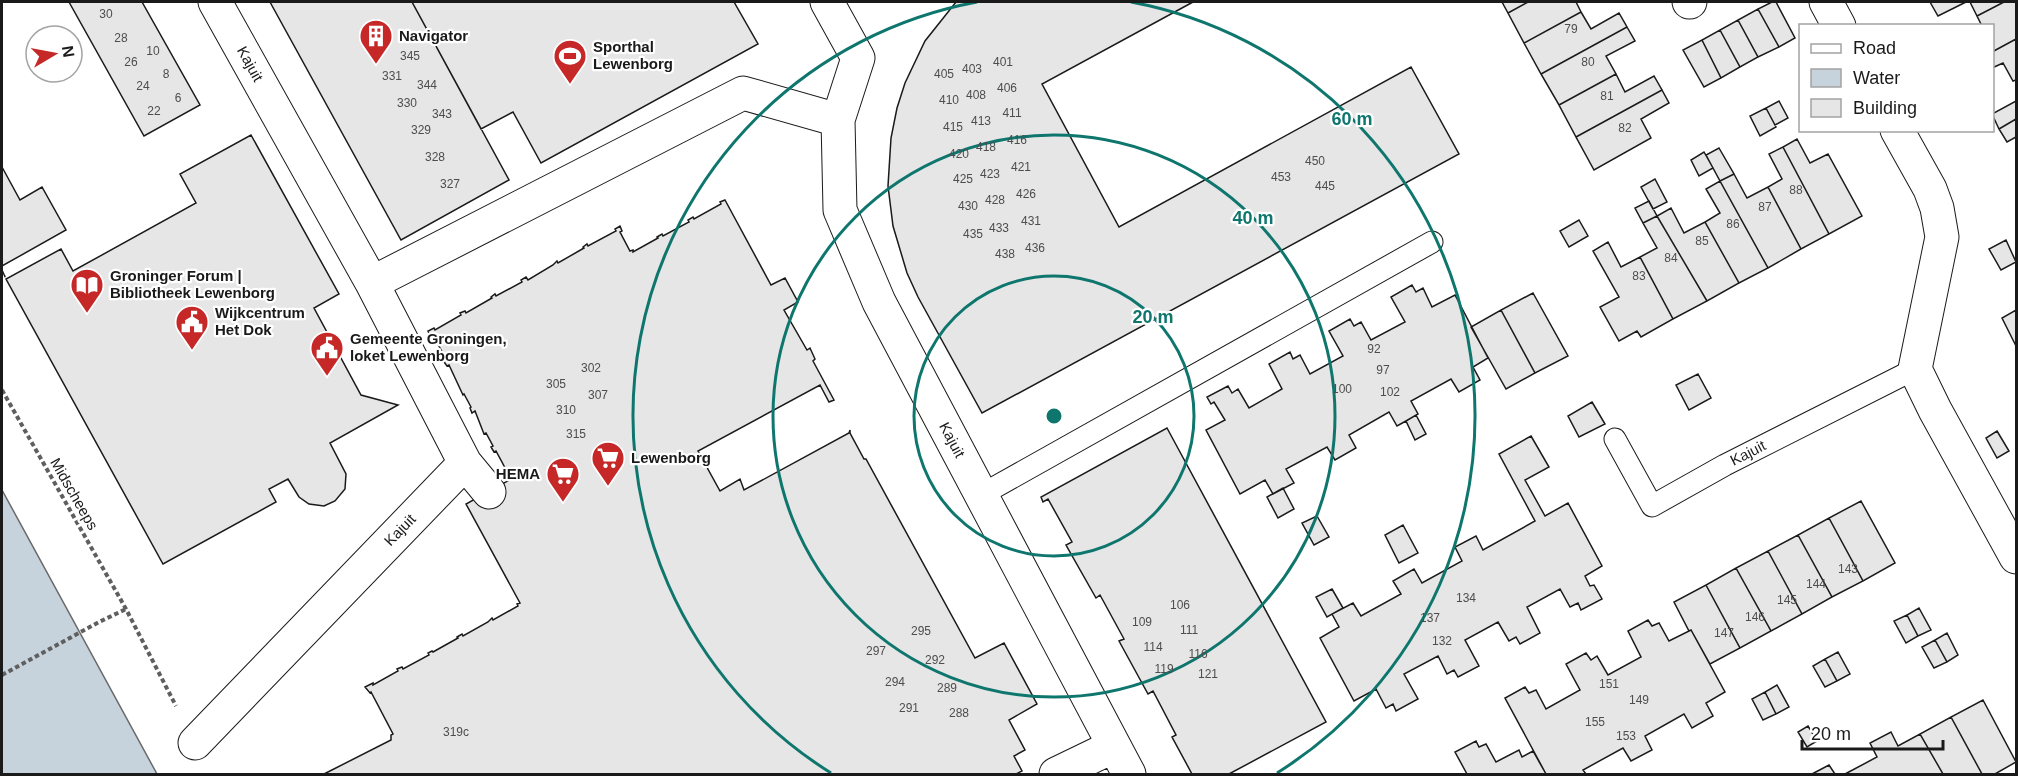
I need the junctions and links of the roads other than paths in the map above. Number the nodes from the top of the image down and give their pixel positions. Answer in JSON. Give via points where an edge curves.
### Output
{"nodes":[{"id":1,"x":215,"y":2,"type":"edge"},
{"id":2,"x":826,"y":2,"type":"edge"},
{"id":3,"x":1826,"y":2,"type":"edge"},
{"id":4,"x":1838,"y":24,"type":"edge"},
{"id":5,"x":838,"y":120,"type":"junction"},
{"id":6,"x":1898,"y":132,"type":"edge"},
{"id":7,"x":1432,"y":242,"type":"dead end"},
{"id":8,"x":372,"y":283,"type":"junction"},
{"id":9,"x":1915,"y":369,"type":"junction"},
{"id":10,"x":1615,"y":439,"type":"dead end"},
{"id":11,"x":465,"y":463,"type":"junction"},
{"id":12,"x":489,"y":492,"type":"dead end"},
{"id":13,"x":981,"y":495,"type":"junction"},
{"id":14,"x":2016,"y":557,"type":"edge"},
{"id":15,"x":195,"y":743,"type":"road end"},
{"id":16,"x":1114,"y":746,"type":"junction"},
{"id":17,"x":1056,"y":774,"type":"edge"},
{"id":18,"x":1129,"y":774,"type":"edge"}],
"edges":[{"from":1,"to":8,"type":"street","name":"Kajuit"},
{"from":2,"to":5,"type":"street","name":"Kajuit","via":[[858,58]]},
{"from":3,"to":4,"type":"street"},
{"from":5,"to":8,"type":"street","via":[[743,93]]},
{"from":5,"to":13,"type":"street","name":"Kajuit","via":[[840,210],[879,302]]},
{"from":6,"to":9,"type":"street","via":[[1930,189],[1942,237]]},
{"from":7,"to":13,"type":"lane"},
{"from":8,"to":11,"type":"street","name":"Kajuit"},
{"from":9,"to":10,"type":"lane","name":"Kajuit","via":[[1652,506]]},
{"from":9,"to":14,"type":"street"},
{"from":11,"to":12,"type":"street"},
{"from":11,"to":15,"type":"street","name":"Kajuit"},
{"from":13,"to":16,"type":"street","name":"Kajuit"},
{"from":16,"to":17,"type":"street"},
{"from":16,"to":18,"type":"street","name":"Kajuit"}]}
